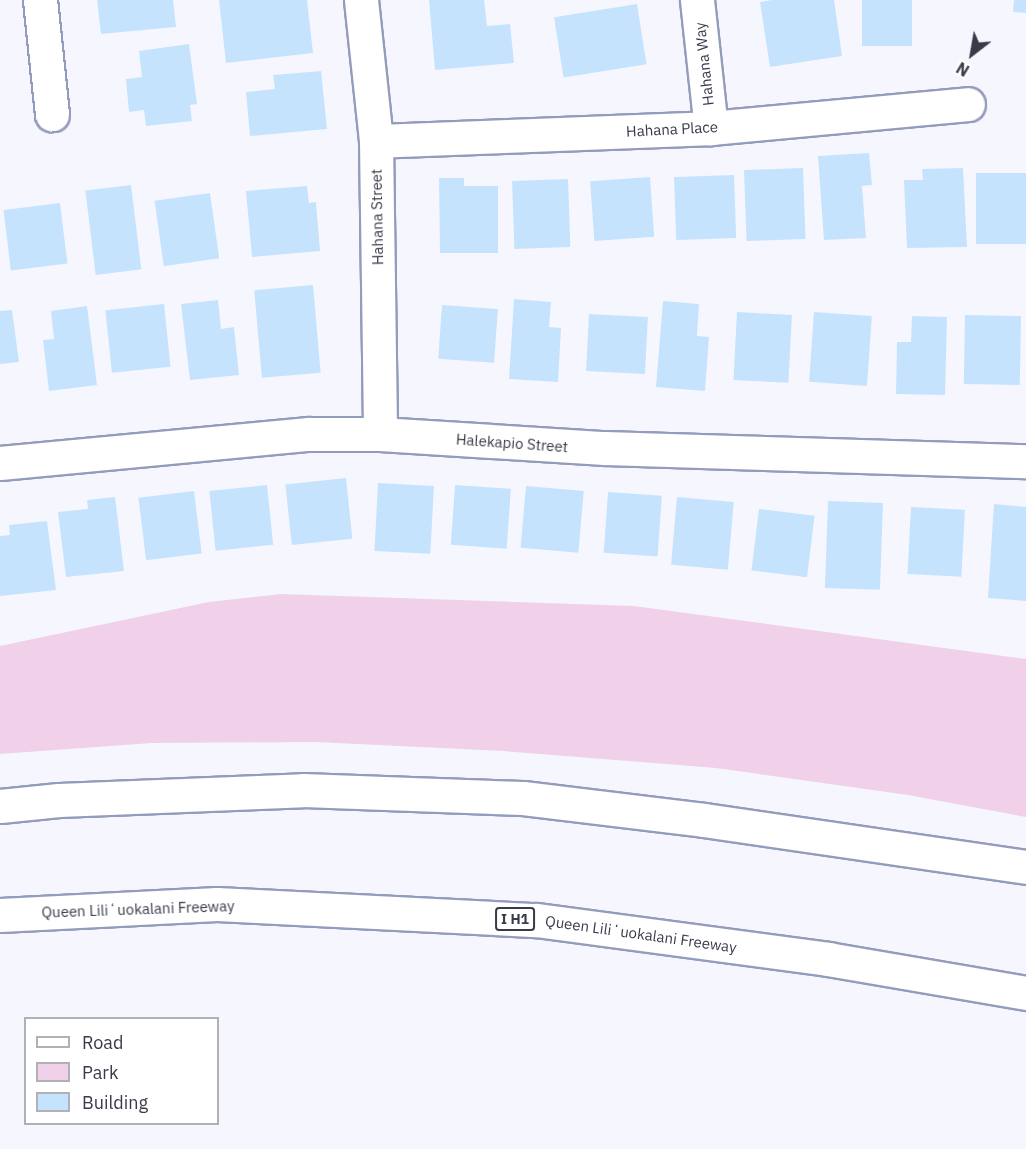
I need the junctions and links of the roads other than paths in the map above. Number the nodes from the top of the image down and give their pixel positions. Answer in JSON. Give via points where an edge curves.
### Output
{"nodes":[{"id":1,"x":40,"y":0,"type":"edge"},
{"id":2,"x":361,"y":0,"type":"edge"},
{"id":3,"x":697,"y":0,"type":"edge"},
{"id":4,"x":968,"y":104,"type":"dead end"},
{"id":5,"x":52,"y":114,"type":"dead end"},
{"id":6,"x":711,"y":128,"type":"junction"},
{"id":7,"x":376,"y":141,"type":"junction"},
{"id":8,"x":380,"y":434,"type":"junction"},
{"id":9,"x":1026,"y":461,"type":"edge"},
{"id":10,"x":0,"y":463,"type":"edge"},
{"id":11,"x":0,"y":806,"type":"edge"},
{"id":12,"x":1026,"y":867,"type":"edge"},
{"id":13,"x":0,"y":915,"type":"edge"},
{"id":14,"x":1026,"y":993,"type":"edge"}],
"edges":[{"from":1,"to":5,"type":"main road"},
{"from":2,"to":7,"type":"main road","name":"Hahana Street"},
{"from":3,"to":6,"type":"main road","name":"Hahana Way"},
{"from":4,"to":6,"type":"main road","name":"Hahana Place"},
{"from":6,"to":7,"type":"main road","name":"Hahana Place"},
{"from":7,"to":8,"type":"main road","name":"Hahana Street"},
{"from":8,"to":9,"type":"main road","name":"Halekapio Street","via":[[605,448]]},
{"from":8,"to":10,"type":"main road","name":"Halekapio Street","via":[[309,434]]},
{"from":11,"to":12,"type":"main road","via":[[303,790],[523,798]]},
{"from":13,"to":14,"type":"main road","name":"Queen Liliʻuokalani Freeway","number":"I H1","via":[[217,904],[537,920],[828,959]]}]}
